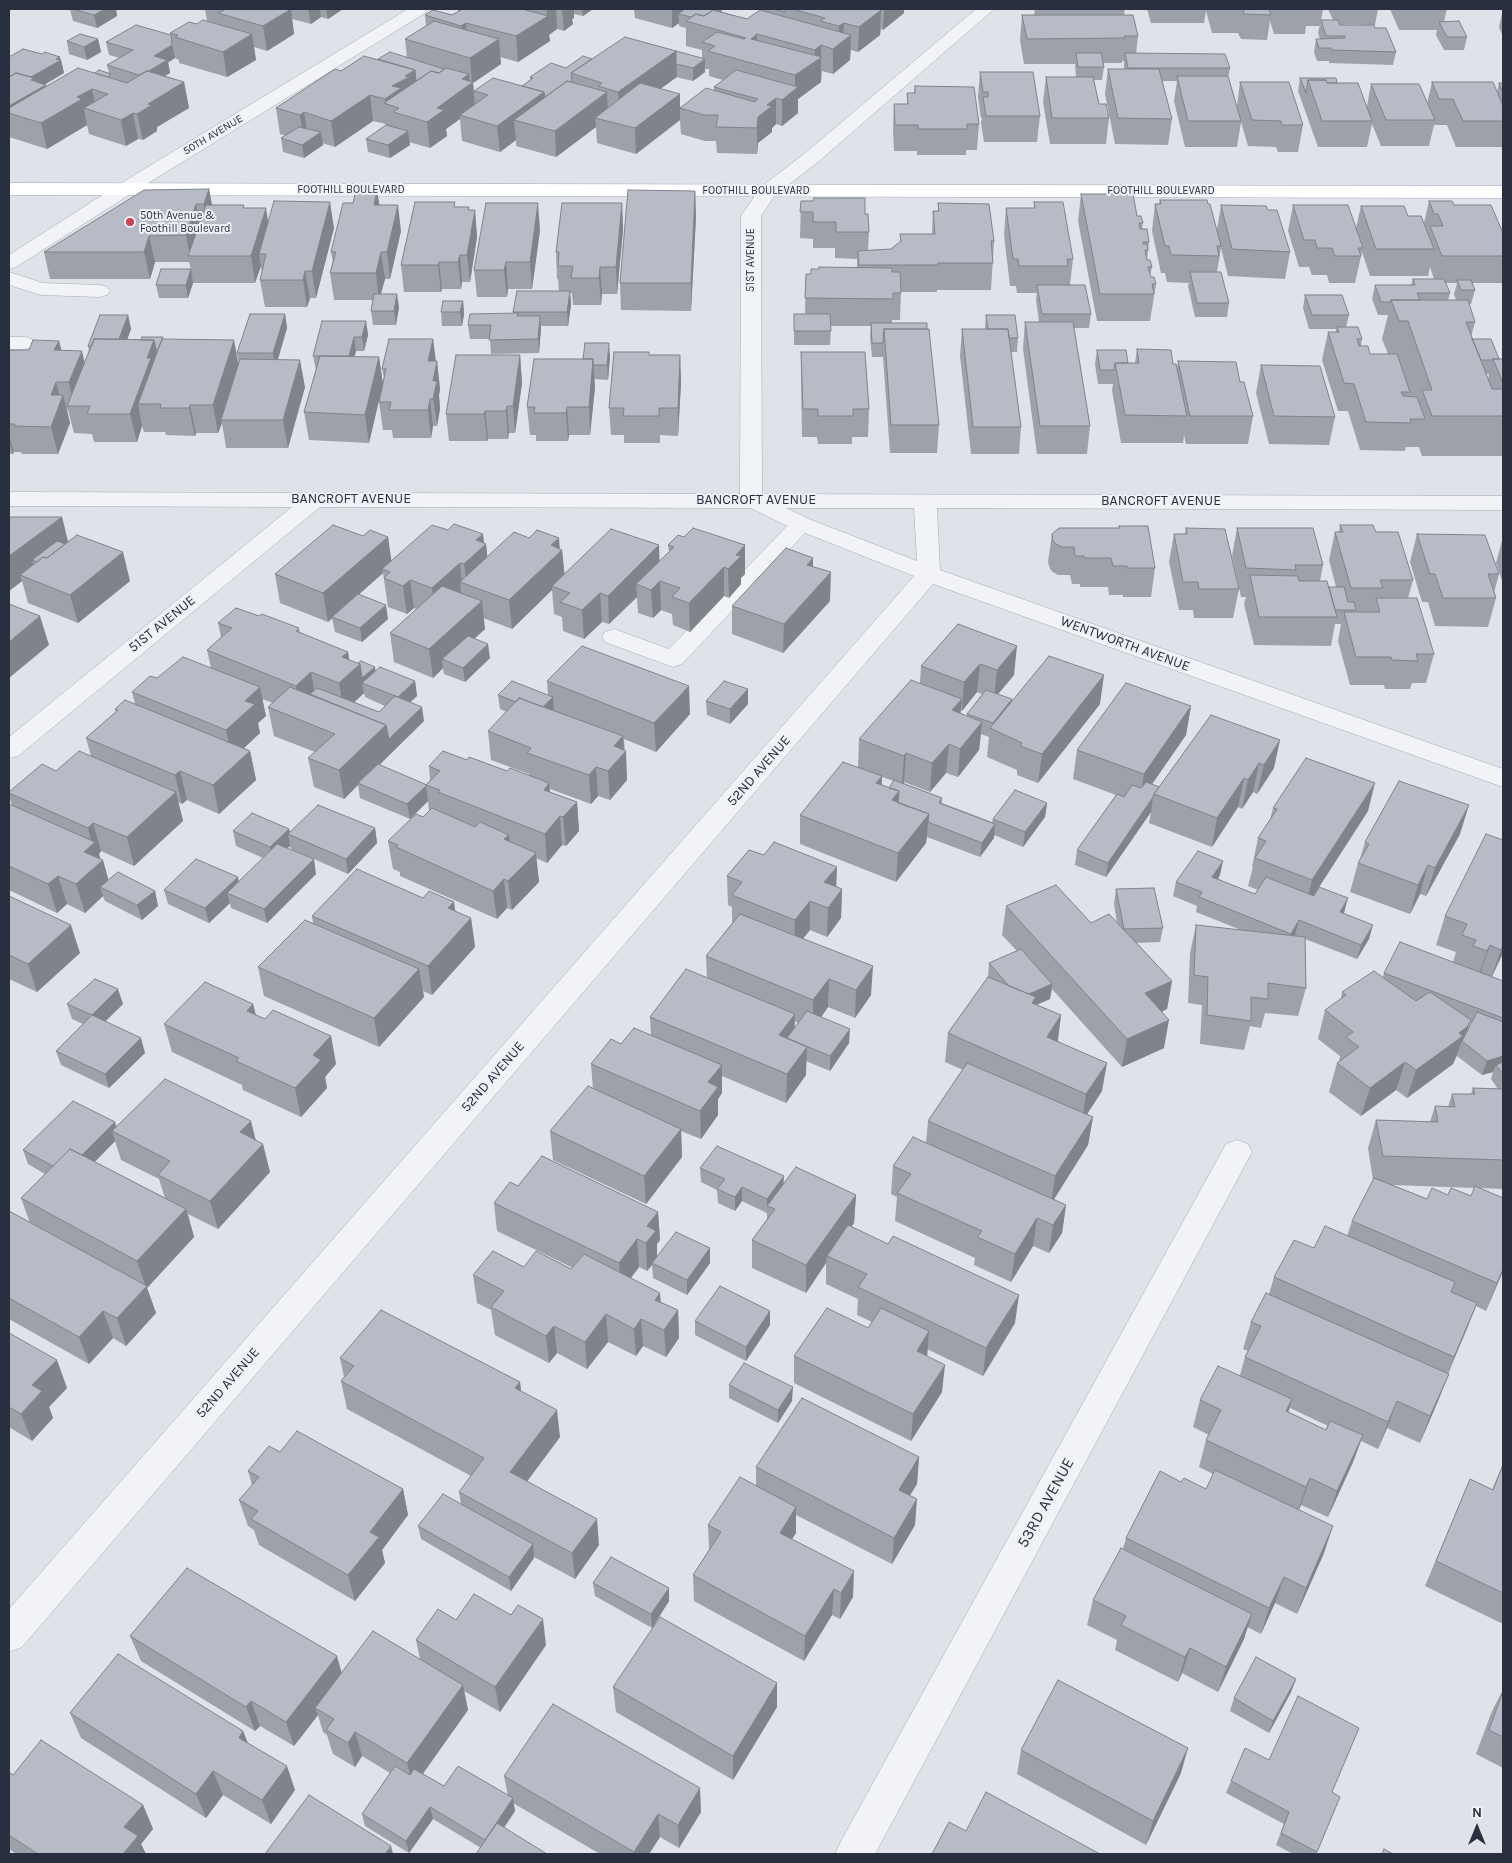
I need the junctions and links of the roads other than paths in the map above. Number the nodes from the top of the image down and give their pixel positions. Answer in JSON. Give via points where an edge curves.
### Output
{"nodes":[{"id":1,"x":419,"y":9,"type":"edge"},
{"id":2,"x":986,"y":9,"type":"edge"},
{"id":3,"x":9,"y":189,"type":"edge"},
{"id":4,"x":125,"y":189,"type":"junction"},
{"id":5,"x":768,"y":190,"type":"junction"},
{"id":6,"x":1503,"y":192,"type":"edge"},
{"id":7,"x":9,"y":263,"type":"edge"},
{"id":8,"x":9,"y":278,"type":"edge"},
{"id":9,"x":100,"y":291,"type":"dead end"},
{"id":10,"x":9,"y":499,"type":"edge"},
{"id":11,"x":315,"y":499,"type":"junction"},
{"id":12,"x":751,"y":500,"type":"junction"},
{"id":13,"x":925,"y":500,"type":"junction"},
{"id":14,"x":1503,"y":503,"type":"edge"},
{"id":15,"x":801,"y":524,"type":"junction"},
{"id":16,"x":929,"y":574,"type":"junction"},
{"id":17,"x":614,"y":637,"type":"dead end"},
{"id":18,"x":9,"y":750,"type":"edge"},
{"id":19,"x":1503,"y":778,"type":"edge"},
{"id":20,"x":1237,"y":1152,"type":"dead end"},
{"id":21,"x":9,"y":1635,"type":"edge"},
{"id":22,"x":854,"y":1854,"type":"edge"}],
"edges":[{"from":1,"to":4,"type":"street","name":"50TH AVENUE"},
{"from":2,"to":5,"type":"street","name":"51ST AVENUE","via":[[811,158]]},
{"from":3,"to":4,"type":"main road","name":"FOOTHILL BOULEVARD"},
{"from":4,"to":5,"type":"main road","name":"FOOTHILL BOULEVARD"},
{"from":4,"to":7,"type":"street","name":"50TH AVENUE"},
{"from":5,"to":6,"type":"main road","name":"FOOTHILL BOULEVARD"},
{"from":5,"to":12,"type":"street","name":"51ST AVENUE","via":[[751,216]]},
{"from":8,"to":9,"type":"street","via":[[41,289]]},
{"from":10,"to":11,"type":"street","name":"BANCROFT AVENUE"},
{"from":11,"to":12,"type":"street","name":"BANCROFT AVENUE"},
{"from":11,"to":18,"type":"street","name":"51ST AVENUE"},
{"from":12,"to":13,"type":"street","name":"BANCROFT AVENUE"},
{"from":12,"to":15,"type":"street","name":"WENTWORTH AVENUE"},
{"from":13,"to":14,"type":"street","name":"BANCROFT AVENUE"},
{"from":13,"to":16,"type":"street"},
{"from":15,"to":16,"type":"street","name":"WENTWORTH AVENUE"},
{"from":15,"to":17,"type":"street","via":[[673,659]]},
{"from":16,"to":19,"type":"street","name":"WENTWORTH AVENUE"},
{"from":16,"to":21,"type":"street","name":"52ND AVENUE"},
{"from":20,"to":22,"type":"street","name":"53RD AVENUE"}]}
